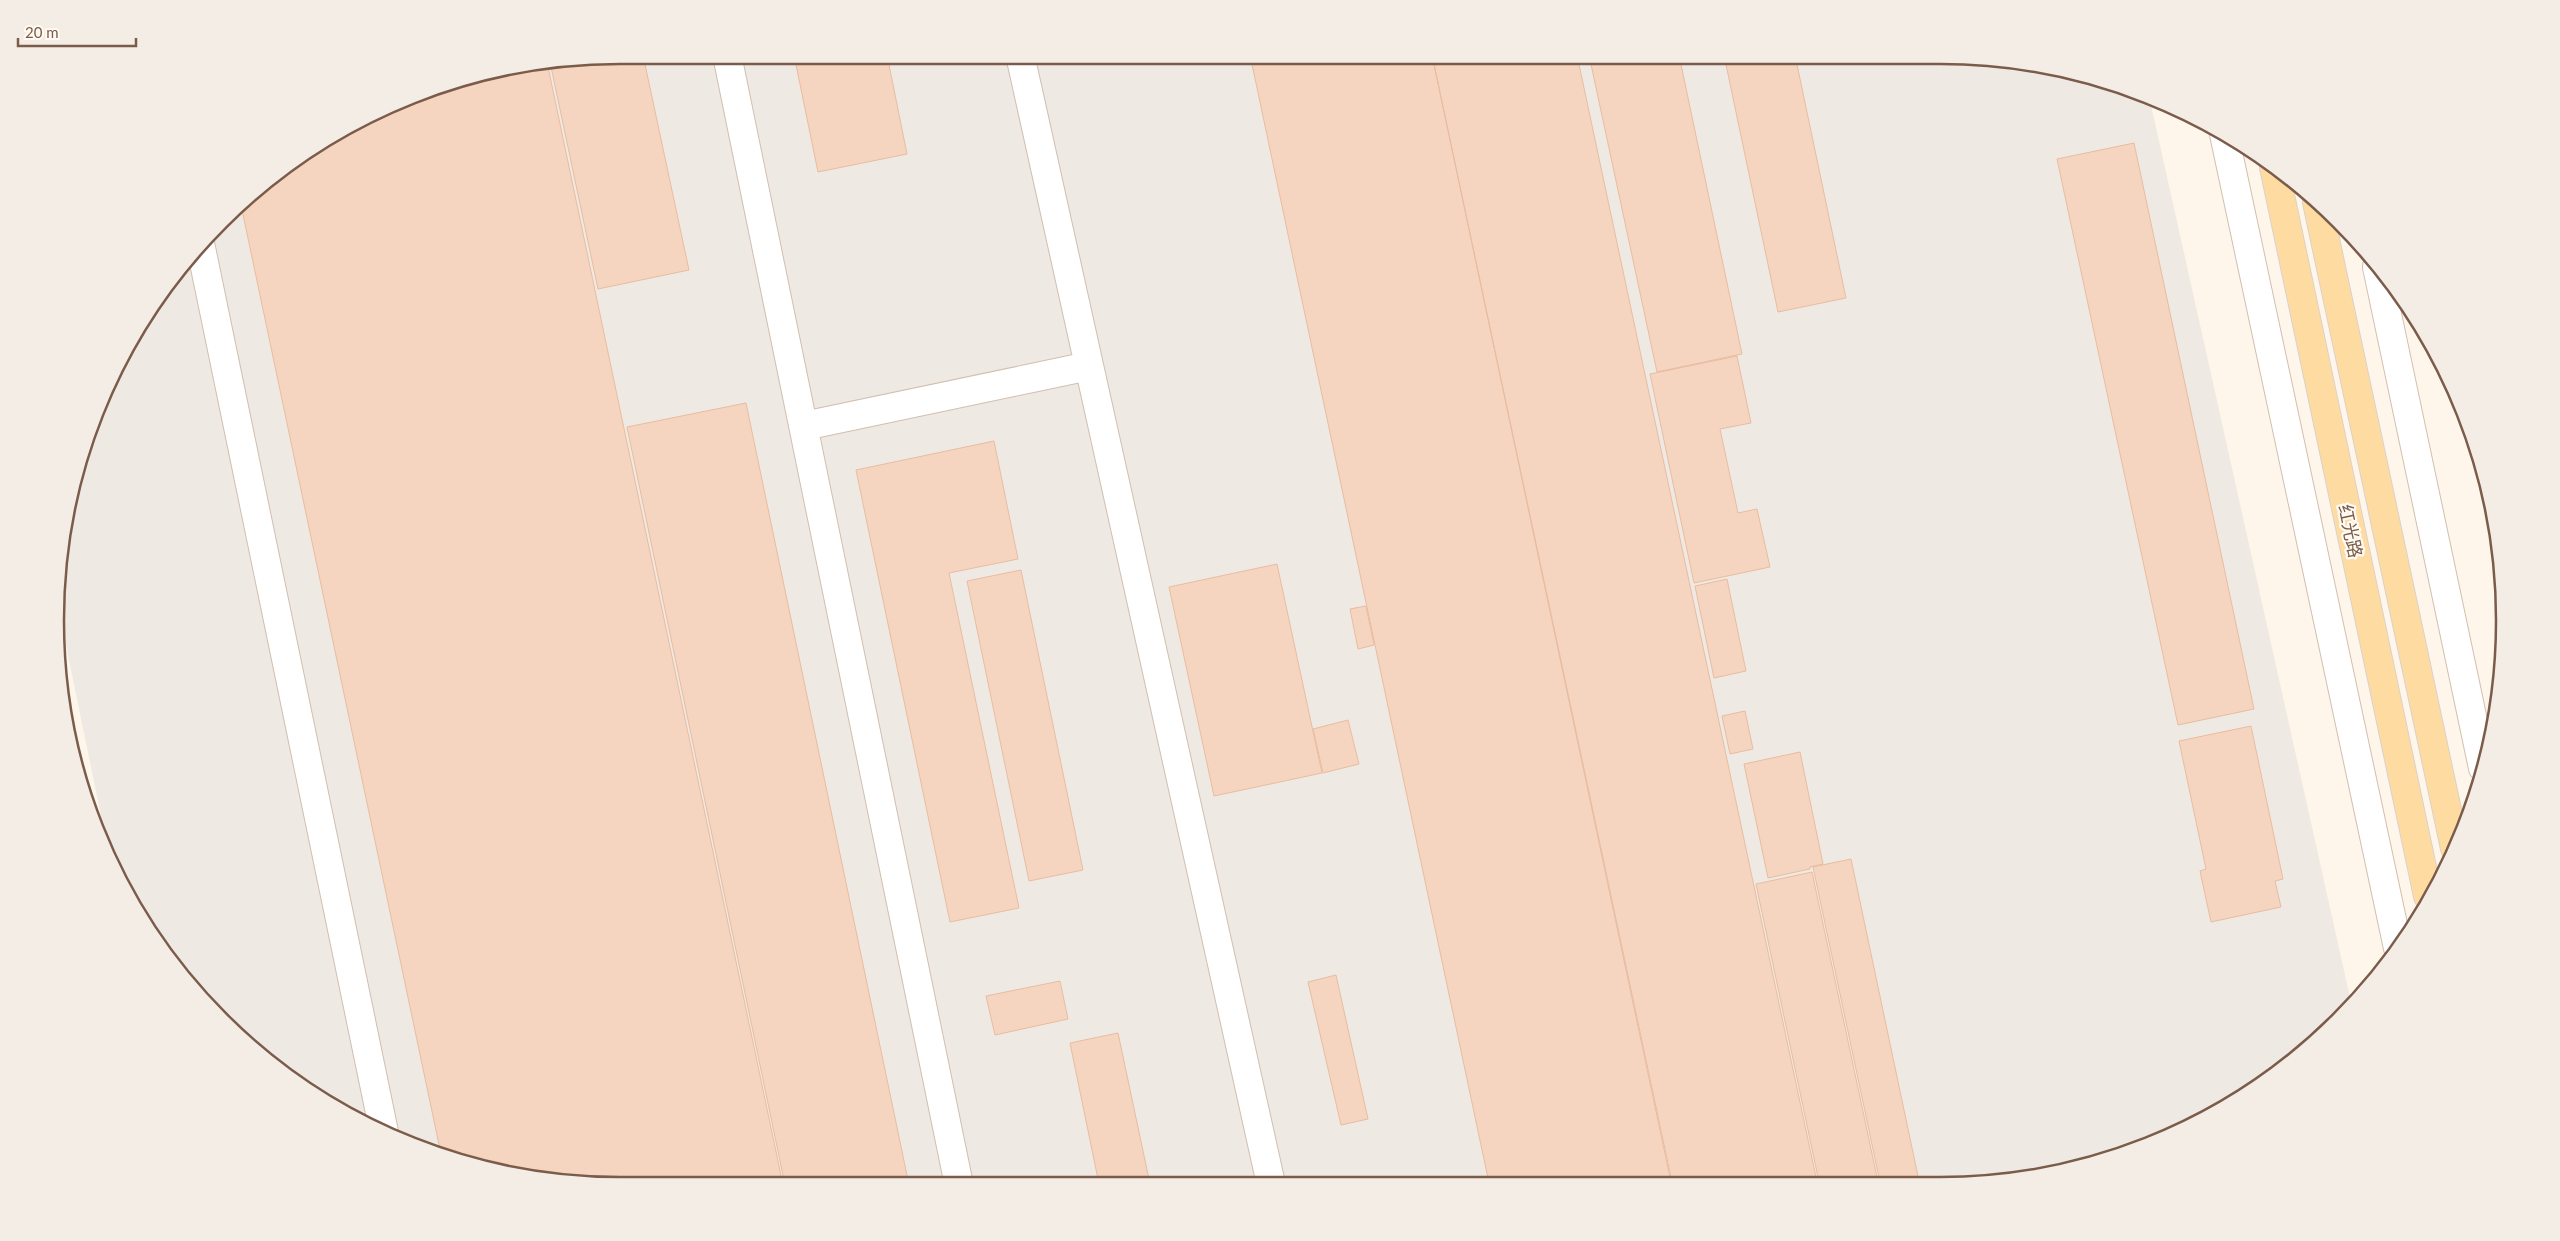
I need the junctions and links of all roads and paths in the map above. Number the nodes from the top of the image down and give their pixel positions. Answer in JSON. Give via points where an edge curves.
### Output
{"nodes":[{"id":1,"x":729,"y":64,"type":"edge"},
{"id":2,"x":1022,"y":64,"type":"edge"},
{"id":3,"x":2226,"y":143,"type":"edge"},
{"id":4,"x":2276,"y":178,"type":"edge"},
{"id":5,"x":2320,"y":214,"type":"edge"},
{"id":6,"x":202,"y":253,"type":"edge"},
{"id":7,"x":2381,"y":282,"type":"edge"},
{"id":8,"x":1089,"y":366,"type":"junction"},
{"id":9,"x":804,"y":426,"type":"junction"},
{"id":10,"x":2480,"y":753,"type":"edge"},
{"id":11,"x":2453,"y":837,"type":"edge"},
{"id":12,"x":2427,"y":890,"type":"edge"},
{"id":13,"x":2396,"y":938,"type":"edge"},
{"id":14,"x":382,"y":1124,"type":"edge"},
{"id":15,"x":957,"y":1177,"type":"edge"},
{"id":16,"x":1269,"y":1177,"type":"edge"}],
"edges":[{"from":1,"to":9,"type":"street"},
{"from":2,"to":8,"type":"street"},
{"from":3,"to":13,"type":"street"},
{"from":4,"to":12,"type":"main road","name":"红光路"},
{"from":5,"to":11,"type":"main road","name":"红光路"},
{"from":6,"to":14,"type":"street"},
{"from":7,"to":10,"type":"street"},
{"from":8,"to":9,"type":"street"},
{"from":8,"to":16,"type":"street"},
{"from":9,"to":15,"type":"street"}]}
